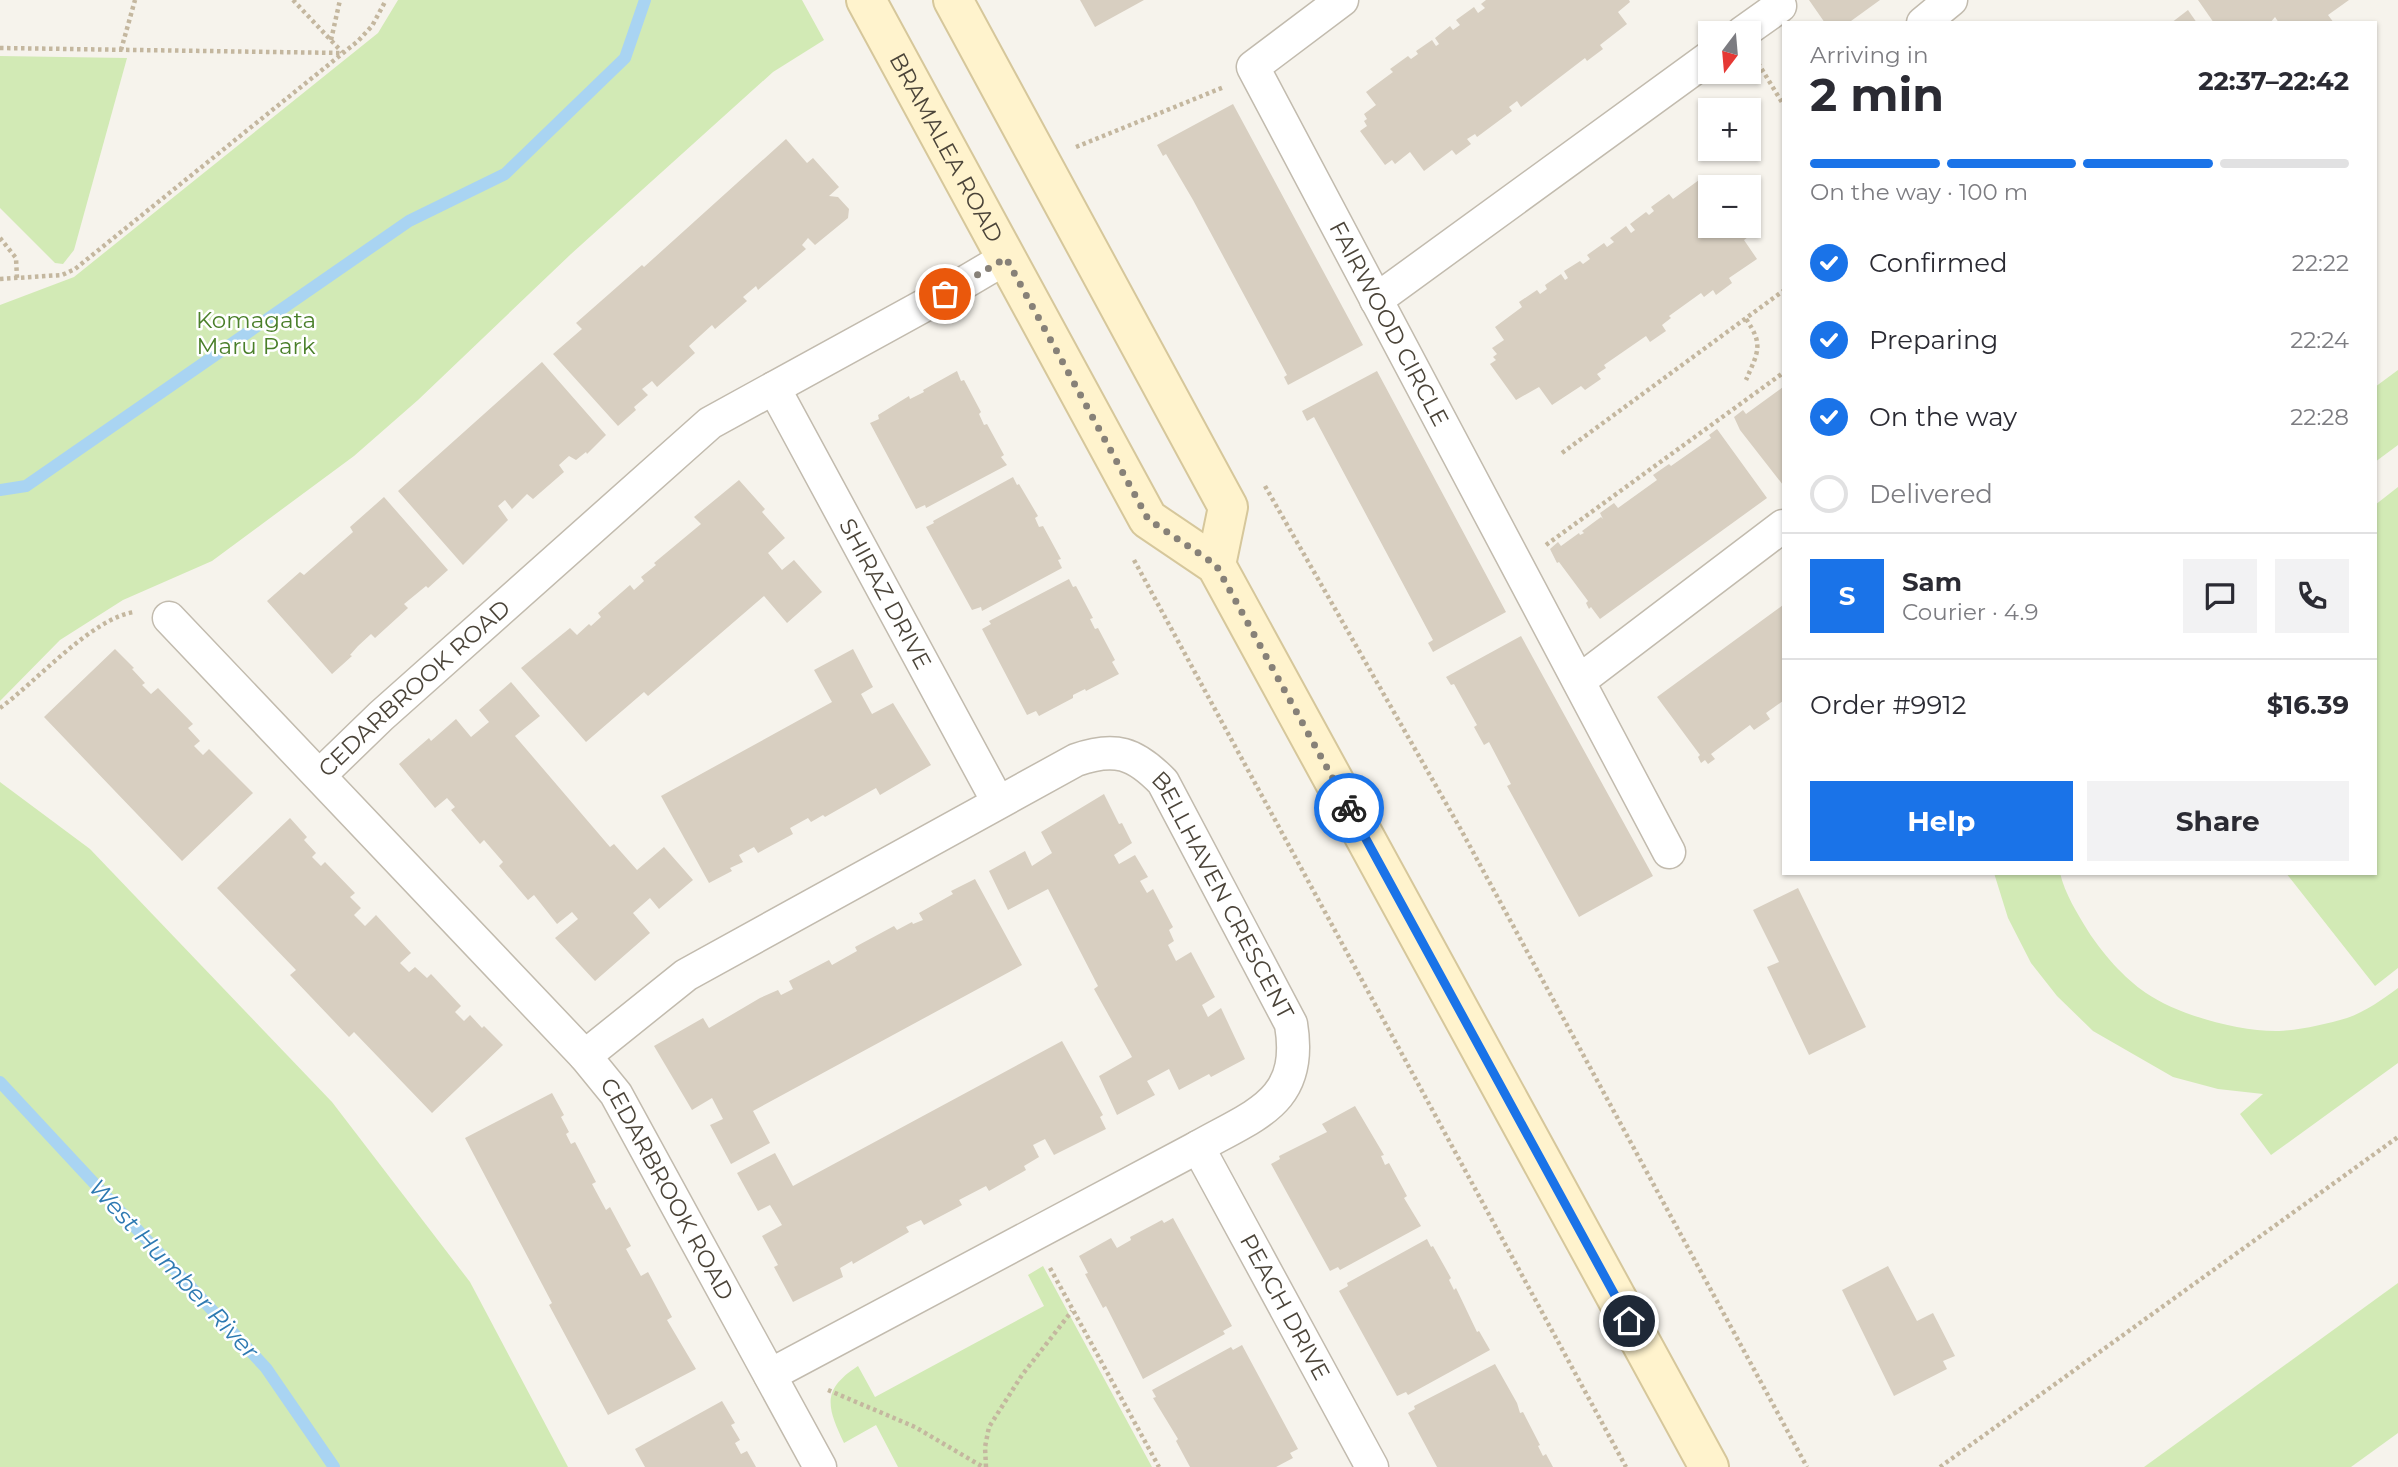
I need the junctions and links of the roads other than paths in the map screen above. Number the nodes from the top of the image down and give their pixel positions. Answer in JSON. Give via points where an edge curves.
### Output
{"nodes":[{"id":1,"x":866,"y":0,"type":"edge"},
{"id":2,"x":953,"y":0,"type":"edge"},
{"id":3,"x":1342,"y":0,"type":"edge"},
{"id":4,"x":1951,"y":0,"type":"edge"},
{"id":5,"x":1782,"y":10,"type":"edge"},
{"id":6,"x":1925,"y":21,"type":"edge"},
{"id":7,"x":1761,"y":33,"type":"edge"},
{"id":8,"x":1698,"y":66,"type":"edge"},
{"id":9,"x":1006,"y":258,"type":"junction"},
{"id":10,"x":1376,"y":300,"type":"junction"},
{"id":11,"x":774,"y":388,"type":"junction"},
{"id":12,"x":1782,"y":527,"type":"edge"},
{"id":13,"x":1216,"y":565,"type":"junction"},
{"id":14,"x":156,"y":614,"type":"road end"},
{"id":15,"x":1578,"y":681,"type":"junction"},
{"id":16,"x":320,"y":775,"type":"junction"},
{"id":17,"x":998,"y":802,"type":"junction"},
{"id":18,"x":1669,"y":852,"type":"dead end"},
{"id":19,"x":585,"y":1056,"type":"junction"},
{"id":20,"x":1198,"y":1147,"type":"junction"},
{"id":21,"x":770,"y":1376,"type":"junction"},
{"id":22,"x":820,"y":1467,"type":"edge"},
{"id":23,"x":1372,"y":1467,"type":"edge"},
{"id":24,"x":1709,"y":1467,"type":"edge"}],
"edges":[{"from":1,"to":9,"type":"main road","name":"BRAMALEA ROAD"},
{"from":2,"to":13,"type":"main road","via":[[1228,507]]},
{"from":3,"to":10,"type":"street","name":"FAIRWOOD CIRCLE","via":[[1253,66]]},
{"from":4,"to":6,"type":"street"},
{"from":5,"to":7,"type":"street"},
{"from":8,"to":10,"type":"street"},
{"from":9,"to":11,"type":"street","name":"CEDARBROOK ROAD"},
{"from":9,"to":13,"type":"main road","name":"BRAMALEA ROAD","via":[[1148,519]]},
{"from":10,"to":15,"type":"street","name":"FAIRWOOD CIRCLE"},
{"from":11,"to":16,"type":"street","name":"CEDARBROOK ROAD","via":[[710,423]]},
{"from":11,"to":17,"type":"street","name":"SHIRAZ DRIVE"},
{"from":12,"to":15,"type":"street"},
{"from":13,"to":24,"type":"main road","name":"BRAMALEA ROAD"},
{"from":14,"to":16,"type":"street"},
{"from":15,"to":18,"type":"street","name":"FAIRWOOD CIRCLE"},
{"from":16,"to":19,"type":"street","name":"CEDARBROOK ROAD"},
{"from":17,"to":19,"type":"street","name":"BELLHAVEN CRESCENT","via":[[686,975]]},
{"from":17,"to":20,"type":"street","name":"BELLHAVEN CRESCENT","via":[[1095,753],[1130,756],[1163,782],[1291,1024],[1295,1047],[1292,1072],[1281,1093],[1264,1110]]},
{"from":19,"to":21,"type":"street","name":"CEDARBROOK ROAD","via":[[625,1107]]},
{"from":20,"to":21,"type":"street","name":"BELLHAVEN CRESCENT"},
{"from":20,"to":23,"type":"street","name":"PEACH DRIVE"},
{"from":21,"to":22,"type":"street","name":"CEDARBROOK ROAD"}]}
